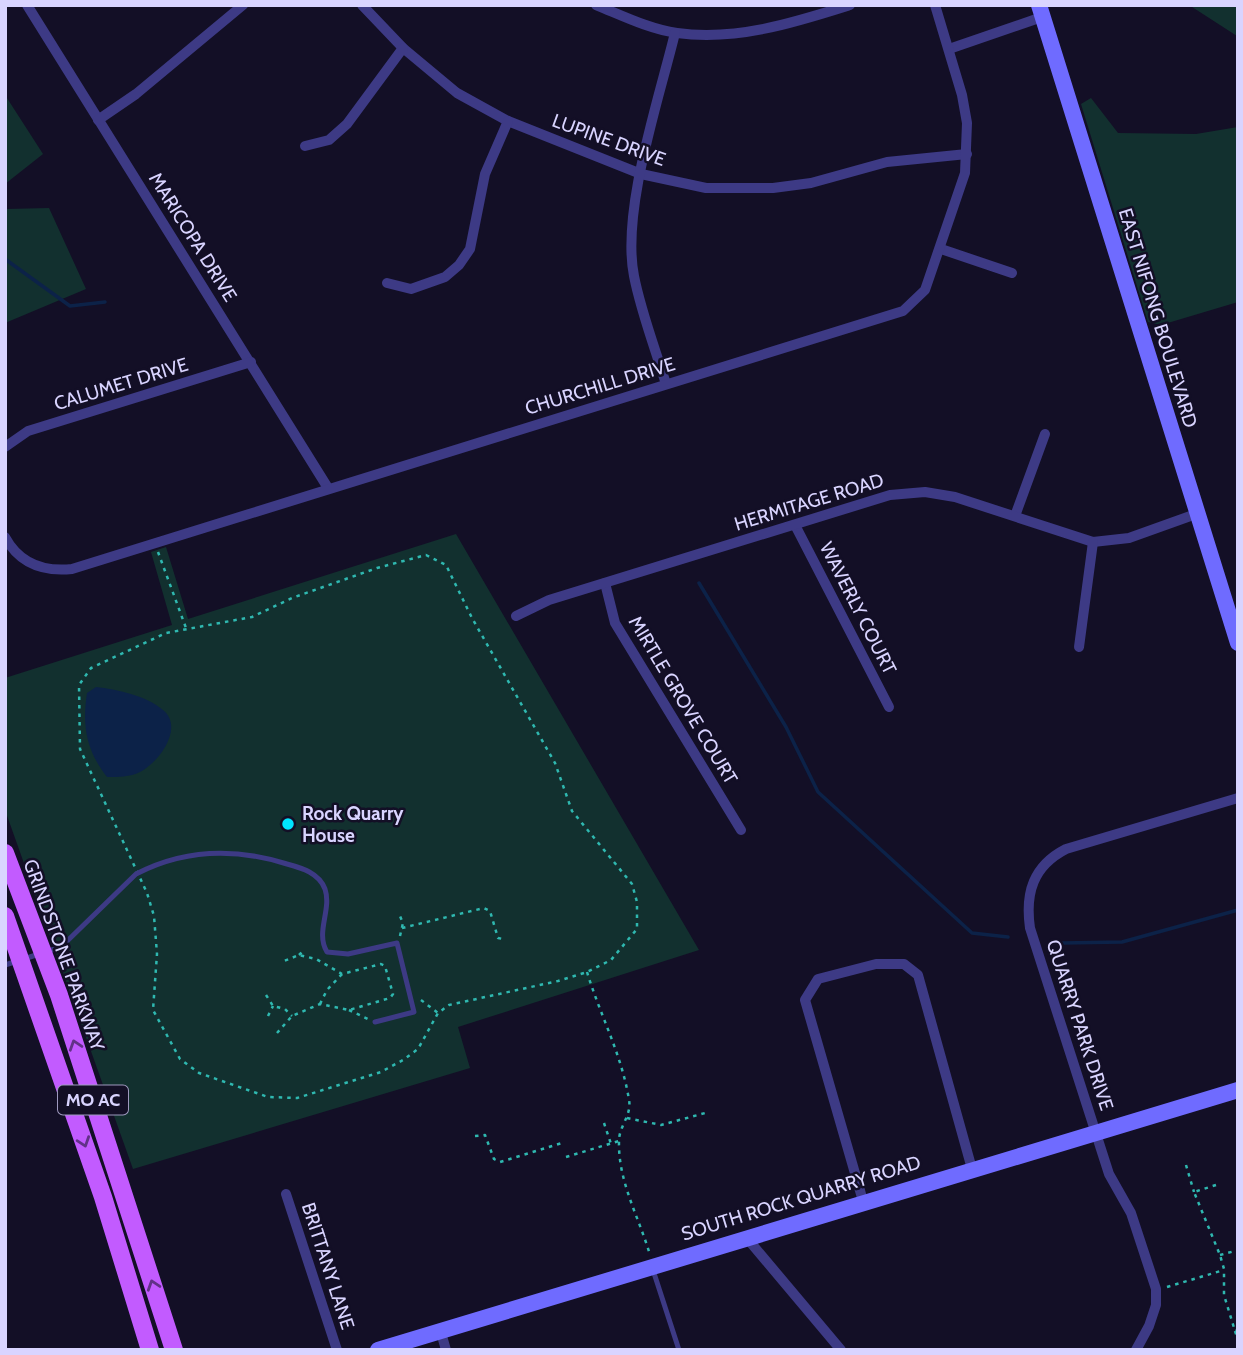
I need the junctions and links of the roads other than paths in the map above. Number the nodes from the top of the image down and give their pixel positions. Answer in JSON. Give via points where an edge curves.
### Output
{"nodes":[{"id":1,"x":27,"y":5,"type":"edge"},
{"id":2,"x":243,"y":5,"type":"edge"},
{"id":3,"x":362,"y":5,"type":"edge"},
{"id":4,"x":596,"y":5,"type":"edge"},
{"id":5,"x":850,"y":5,"type":"edge"},
{"id":6,"x":934,"y":5,"type":"edge"},
{"id":7,"x":1041,"y":11,"type":"edge"},
{"id":8,"x":675,"y":33,"type":"junction"},
{"id":9,"x":403,"y":48,"type":"junction"},
{"id":10,"x":949,"y":49,"type":"junction"},
{"id":11,"x":98,"y":120,"type":"junction"},
{"id":12,"x":508,"y":121,"type":"junction"},
{"id":13,"x":306,"y":146,"type":"dead end"},
{"id":14,"x":967,"y":154,"type":"junction"},
{"id":15,"x":641,"y":174,"type":"junction"},
{"id":16,"x":940,"y":249,"type":"junction"},
{"id":17,"x":1012,"y":273,"type":"dead end"},
{"id":18,"x":387,"y":283,"type":"dead end"},
{"id":19,"x":251,"y":362,"type":"junction"},
{"id":20,"x":666,"y":384,"type":"junction"},
{"id":21,"x":1045,"y":434,"type":"dead end"},
{"id":22,"x":5,"y":447,"type":"edge"},
{"id":23,"x":328,"y":488,"type":"junction"},
{"id":24,"x":1196,"y":514,"type":"junction"},
{"id":25,"x":1015,"y":516,"type":"junction"},
{"id":26,"x":795,"y":524,"type":"junction"},
{"id":27,"x":5,"y":537,"type":"edge"},
{"id":28,"x":1093,"y":542,"type":"junction"},
{"id":29,"x":605,"y":583,"type":"junction"},
{"id":30,"x":516,"y":616,"type":"dead end"},
{"id":31,"x":1238,"y":643,"type":"edge"},
{"id":32,"x":1079,"y":648,"type":"dead end"},
{"id":33,"x":889,"y":707,"type":"dead end"},
{"id":34,"x":1238,"y":798,"type":"edge"},
{"id":35,"x":741,"y":830,"type":"dead end"},
{"id":36,"x":5,"y":853,"type":"edge"},
{"id":37,"x":5,"y":916,"type":"edge"},
{"id":38,"x":43,"y":954,"type":"junction"},
{"id":39,"x":13,"y":962,"type":"edge"},
{"id":40,"x":375,"y":1022,"type":"road end"},
{"id":41,"x":1238,"y":1090,"type":"edge"},
{"id":42,"x":1096,"y":1132,"type":"junction"},
{"id":43,"x":972,"y":1169,"type":"junction"},
{"id":44,"x":286,"y":1194,"type":"dead end"},
{"id":45,"x":863,"y":1201,"type":"junction"},
{"id":46,"x":746,"y":1237,"type":"junction"},
{"id":47,"x":652,"y":1265,"type":"junction"},
{"id":48,"x":440,"y":1329,"type":"junction"},
{"id":49,"x":150,"y":1350,"type":"edge"},
{"id":50,"x":174,"y":1350,"type":"edge"},
{"id":51,"x":337,"y":1350,"type":"edge"},
{"id":52,"x":378,"y":1350,"type":"edge"},
{"id":53,"x":446,"y":1350,"type":"edge"},
{"id":54,"x":679,"y":1350,"type":"edge"},
{"id":55,"x":841,"y":1350,"type":"edge"},
{"id":56,"x":1136,"y":1350,"type":"edge"}],
"edges":[{"from":1,"to":11,"type":"street","name":"MARICOPA DRIVE"},
{"from":2,"to":11,"type":"street"},
{"from":3,"to":9,"type":"street","name":"LUPINE DRIVE"},
{"from":4,"to":8,"type":"street"},
{"from":5,"to":8,"type":"street","via":[[751,33]]},
{"from":6,"to":10,"type":"street","name":"CHURCHILL DRIVE"},
{"from":7,"to":10,"type":"street"},
{"from":7,"to":24,"type":"street","name":"EAST NIFONG BOULEVARD"},
{"from":8,"to":15,"type":"street"},
{"from":9,"to":12,"type":"street","name":"LUPINE DRIVE","via":[[457,93]]},
{"from":9,"to":13,"type":"street","via":[[347,124],[329,140]]},
{"from":10,"to":14,"type":"street","name":"CHURCHILL DRIVE","via":[[962,96]]},
{"from":11,"to":19,"type":"street","name":"MARICOPA DRIVE"},
{"from":12,"to":15,"type":"street","name":"LUPINE DRIVE"},
{"from":12,"to":18,"type":"street","via":[[485,174],[475,233],[459,265],[445,277],[411,289]]},
{"from":14,"to":15,"type":"street","name":"LUPINE DRIVE","via":[[887,162],[811,183],[773,188],[706,188]]},
{"from":14,"to":16,"type":"street","name":"CHURCHILL DRIVE"},
{"from":15,"to":20,"type":"street","via":[[631,241],[634,275]]},
{"from":16,"to":17,"type":"street"},
{"from":16,"to":20,"type":"street","name":"CHURCHILL DRIVE","via":[[925,289],[902,311]]},
{"from":19,"to":22,"type":"street","name":"CALUMET DRIVE","via":[[29,431]]},
{"from":19,"to":23,"type":"street","name":"MARICOPA DRIVE"},
{"from":20,"to":23,"type":"street","name":"CHURCHILL DRIVE"},
{"from":21,"to":25,"type":"street"},
{"from":23,"to":27,"type":"street","name":"CHURCHILL DRIVE","via":[[60,570],[26,562]]},
{"from":24,"to":28,"type":"street","name":"HERMITAGE ROAD","via":[[1129,538]]},
{"from":24,"to":31,"type":"street","name":"EAST NIFONG BOULEVARD"},
{"from":25,"to":26,"type":"street","name":"HERMITAGE ROAD","via":[[925,492],[890,495]]},
{"from":25,"to":28,"type":"street","name":"HERMITAGE ROAD"},
{"from":26,"to":29,"type":"street","name":"HERMITAGE ROAD"},
{"from":26,"to":33,"type":"street","name":"WAVERLY COURT"},
{"from":28,"to":32,"type":"street"},
{"from":29,"to":30,"type":"street","name":"HERMITAGE ROAD","via":[[549,600]]},
{"from":29,"to":35,"type":"street","name":"MIRTLE GROVE COURT","via":[[615,623]]},
{"from":34,"to":42,"type":"street","name":"QUARRY PARK DRIVE","via":[[1066,849],[1049,858],[1031,883],[1027,905],[1030,928]]},
{"from":36,"to":38,"type":"main road","name":"GRINDSTONE PARKWAY","number":"MO AC"},
{"from":37,"to":39,"type":"main road","number":"MO AC"},
{"from":38,"to":39,"type":"lane"},
{"from":38,"to":40,"type":"lane","via":[[61,947],[136,874],[151,866],[215,852],[263,856],[308,870],[320,880],[326,891],[321,930],[327,952],[348,954],[397,943],[414,1012]]},
{"from":50,"to":38,"type":"main road","name":"GRINDSTONE PARKWAY","number":"MO AC","one_way":true},
{"from":39,"to":49,"type":"main road","number":"MO AC","one_way":true,"via":[[103,1197]]},
{"from":41,"to":42,"type":"street","name":"SOUTH ROCK QUARRY ROAD"},
{"from":42,"to":43,"type":"street","name":"SOUTH ROCK QUARRY ROAD"},
{"from":42,"to":56,"type":"street","name":"QUARRY PARK DRIVE","via":[[1109,1174],[1131,1213],[1156,1291],[1150,1326]]},
{"from":43,"to":45,"type":"street","name":"SOUTH ROCK QUARRY ROAD"},
{"from":43,"to":45,"type":"street","via":[[918,975],[904,964],[876,964],[818,979],[805,1000]]},
{"from":44,"to":51,"type":"street","name":"BRITTANY LANE"},
{"from":45,"to":46,"type":"street","name":"SOUTH ROCK QUARRY ROAD"},
{"from":46,"to":47,"type":"street","name":"SOUTH ROCK QUARRY ROAD"},
{"from":46,"to":55,"type":"street"},
{"from":47,"to":48,"type":"street","name":"SOUTH ROCK QUARRY ROAD"},
{"from":47,"to":54,"type":"lane"},
{"from":48,"to":52,"type":"street","name":"SOUTH ROCK QUARRY ROAD"},
{"from":48,"to":53,"type":"street"}]}
